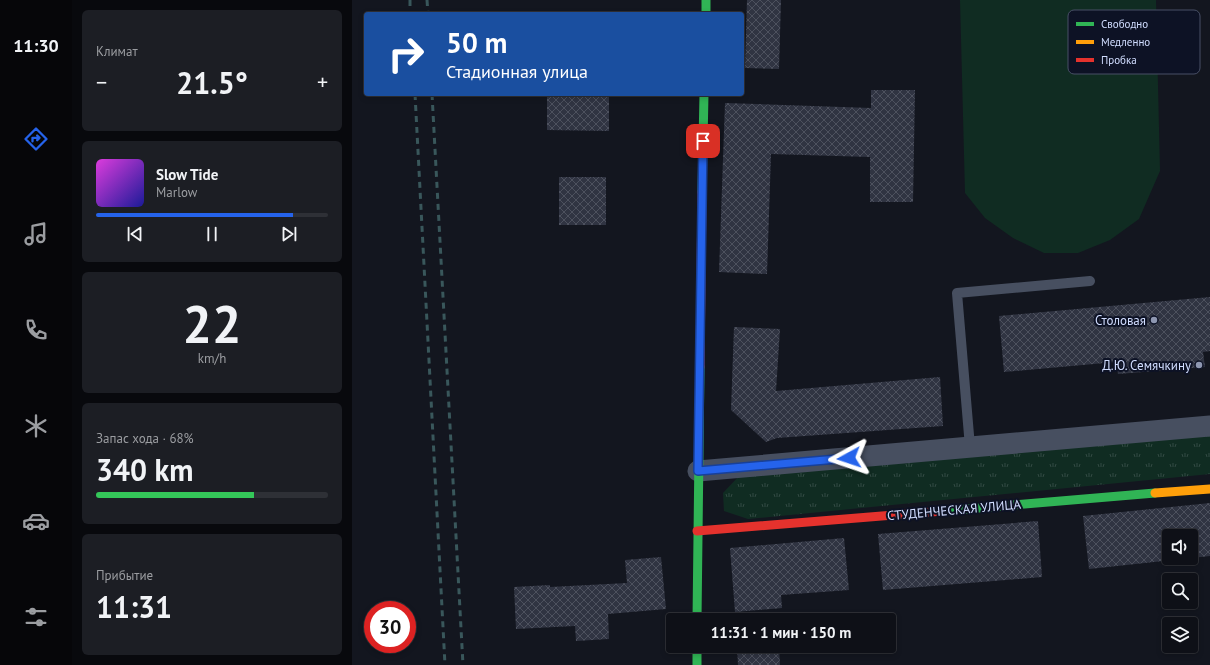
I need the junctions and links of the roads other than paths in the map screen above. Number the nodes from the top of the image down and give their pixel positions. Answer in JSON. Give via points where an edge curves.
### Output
{"nodes":[{"id":1,"x":706,"y":0,"type":"edge"},
{"id":2,"x":706,"y":12,"type":"edge"},
{"id":3,"x":704,"y":96,"type":"edge"},
{"id":4,"x":1090,"y":282,"type":"dead end"},
{"id":5,"x":1210,"y":426,"type":"edge"},
{"id":6,"x":970,"y":447,"type":"junction"},
{"id":7,"x":698,"y":471,"type":"junction"},
{"id":8,"x":1210,"y":489,"type":"edge"},
{"id":9,"x":697,"y":531,"type":"junction"},
{"id":10,"x":697,"y":613,"type":"edge"},
{"id":11,"x":697,"y":653,"type":"edge"},
{"id":12,"x":697,"y":665,"type":"edge"}],
"edges":[{"from":1,"to":2,"type":"street"},
{"from":3,"to":7,"type":"street"},
{"from":4,"to":6,"type":"lane","via":[[957,293]]},
{"from":5,"to":6,"type":"street"},
{"from":6,"to":7,"type":"street"},
{"from":7,"to":9,"type":"street"},
{"from":8,"to":9,"type":"street","name":"СТУДЕНЧЕСКАЯ УЛИЦА"},
{"from":9,"to":10,"type":"street"},
{"from":11,"to":12,"type":"street"}]}
